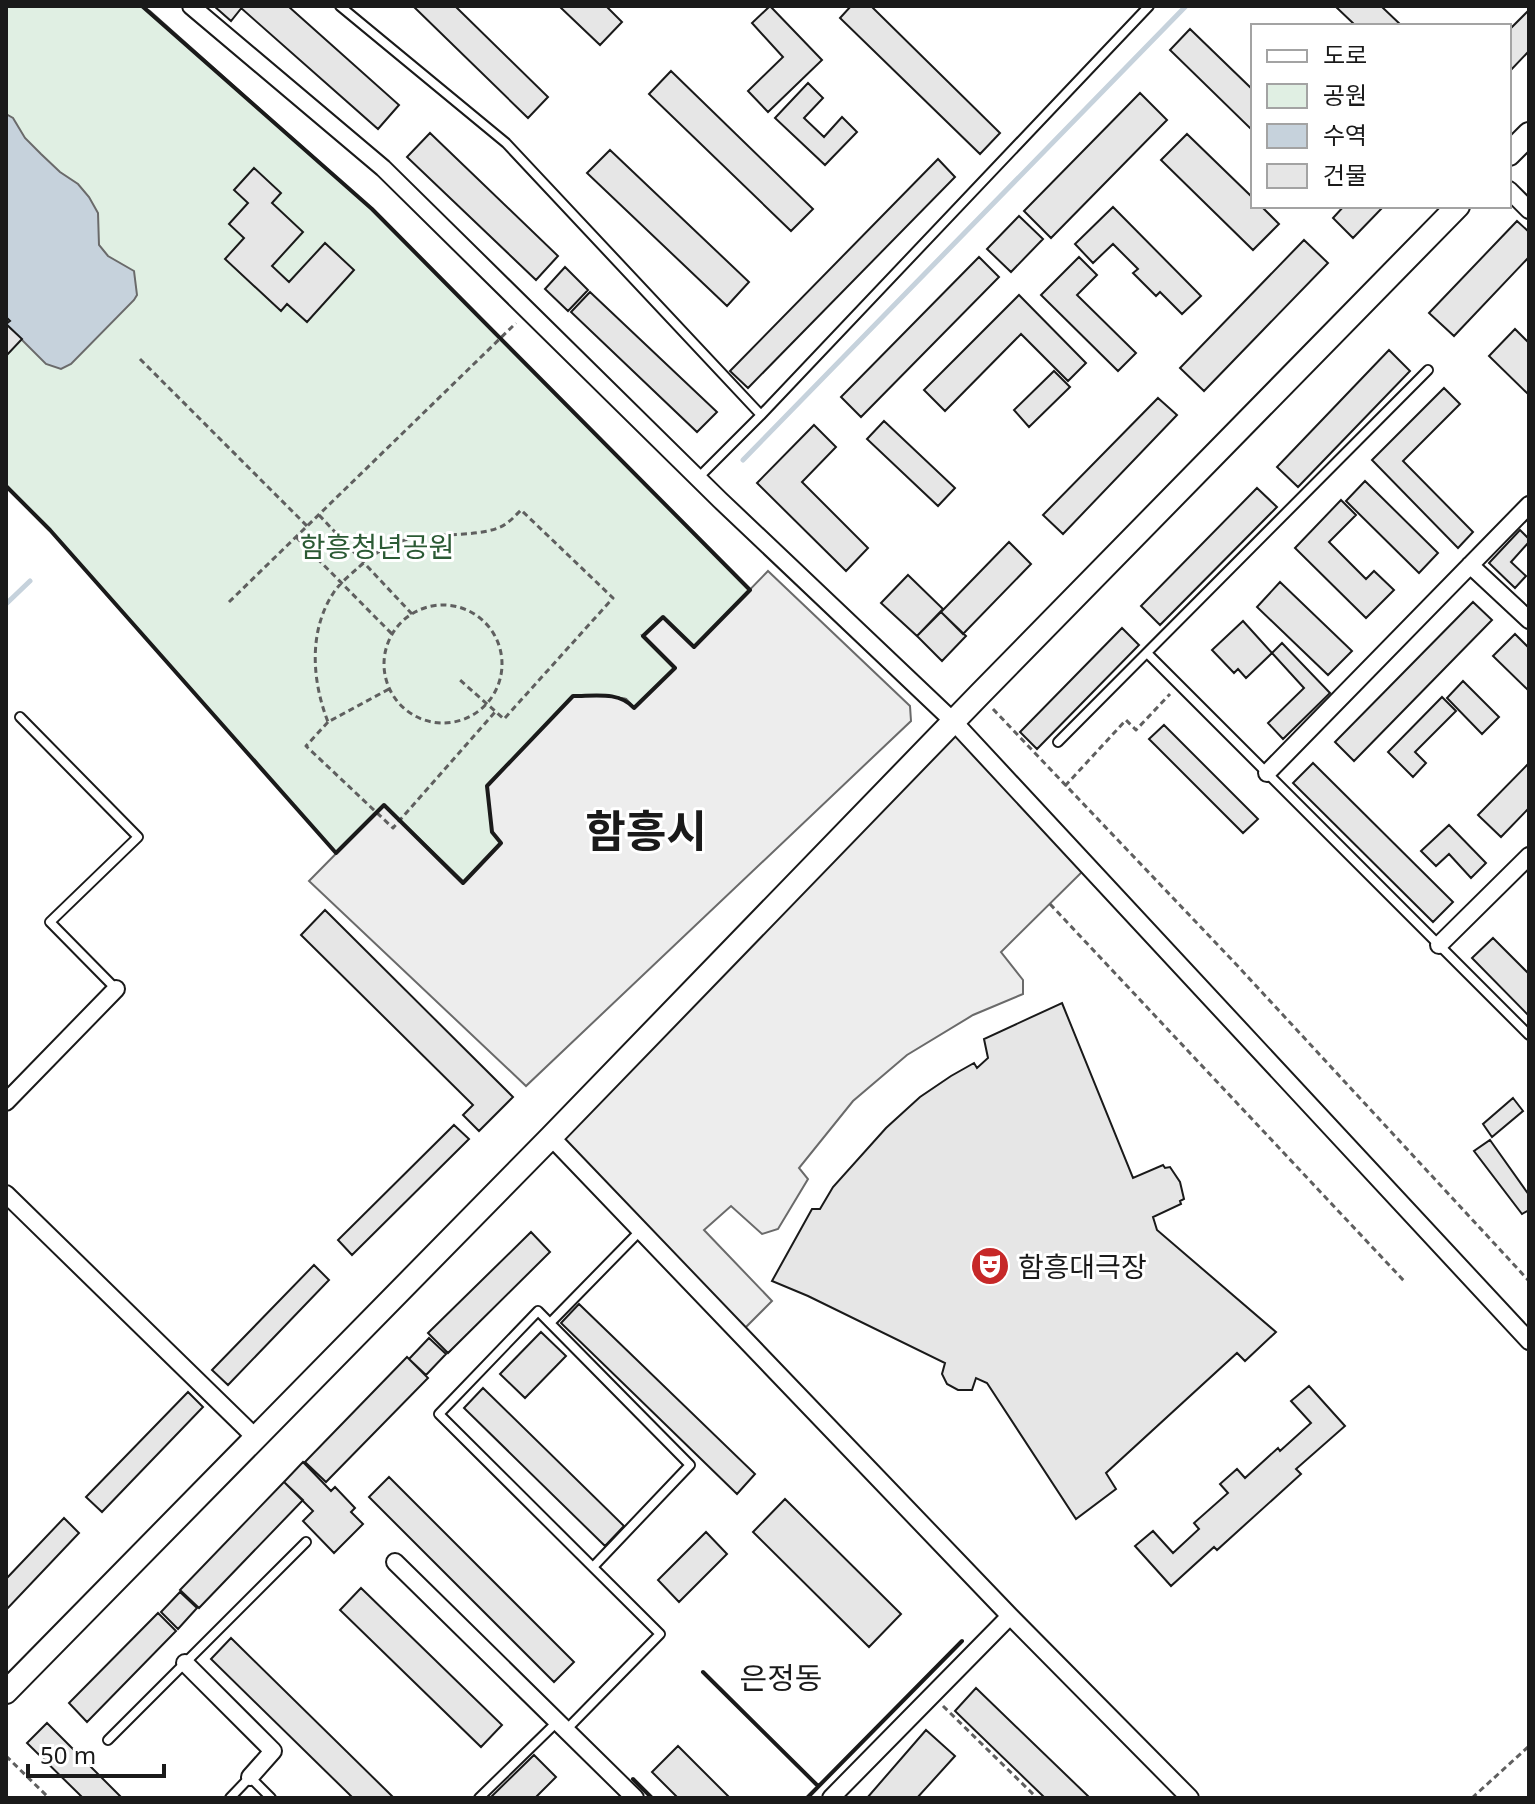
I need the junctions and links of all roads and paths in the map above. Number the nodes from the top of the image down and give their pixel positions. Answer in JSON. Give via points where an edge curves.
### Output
{"nodes":[{"id":1,"x":191,"y":6,"type":"edge"},
{"id":2,"x":340,"y":6,"type":"edge"},
{"id":3,"x":1149,"y":6,"type":"edge"},
{"id":4,"x":1529,"y":134,"type":"edge"},
{"id":5,"x":1511,"y":152,"type":"edge"},
{"id":6,"x":1511,"y":192,"type":"edge"},
{"id":7,"x":1456,"y":208,"type":"edge"},
{"id":8,"x":1529,"y":210,"type":"edge"},
{"id":9,"x":529,"y":310,"type":"junction"},
{"id":10,"x":140,"y":359,"type":"dead end"},
{"id":11,"x":1428,"y":370,"type":"dead end"},
{"id":12,"x":761,"y":415,"type":"junction"},
{"id":13,"x":698,"y":478,"type":"junction"},
{"id":14,"x":1529,"y":505,"type":"edge"},
{"id":15,"x":319,"y":515,"type":"junction"},
{"id":16,"x":307,"y":526,"type":"junction"},
{"id":17,"x":296,"y":537,"type":"junction"},
{"id":18,"x":364,"y":563,"type":"junction"},
{"id":19,"x":1470,"y":565,"type":"junction"},
{"id":20,"x":341,"y":584,"type":"junction"},
{"id":21,"x":229,"y":602,"type":"dead end"},
{"id":22,"x":412,"y":614,"type":"junction"},
{"id":23,"x":1529,"y":620,"type":"edge"},
{"id":24,"x":392,"y":634,"type":"junction"},
{"id":25,"x":1147,"y":653,"type":"junction"},
{"id":26,"x":460,"y":680,"type":"dead end"},
{"id":27,"x":1178,"y":684,"type":"junction"},
{"id":28,"x":389,"y":689,"type":"junction"},
{"id":29,"x":980,"y":694,"type":"junction"},
{"id":30,"x":486,"y":704,"type":"junction"},
{"id":31,"x":495,"y":712,"type":"junction"},
{"id":32,"x":20,"y":717,"type":"dead end"},
{"id":33,"x":328,"y":722,"type":"junction"},
{"id":34,"x":954,"y":722,"type":"junction"},
{"id":35,"x":1058,"y":742,"type":"dead end"},
{"id":36,"x":1267,"y":773,"type":"junction"},
{"id":37,"x":1065,"y":786,"type":"junction"},
{"id":38,"x":1529,"y":856,"type":"edge"},
{"id":39,"x":1050,"y":904,"type":"dead end"},
{"id":40,"x":1439,"y":945,"type":"junction"},
{"id":41,"x":116,"y":989,"type":"joint"},
{"id":42,"x":1529,"y":1035,"type":"edge"},
{"id":43,"x":6,"y":1102,"type":"edge"},
{"id":44,"x":551,"y":1137,"type":"junction"},
{"id":45,"x":6,"y":1194,"type":"edge"},
{"id":46,"x":640,"y":1231,"type":"junction"},
{"id":47,"x":1529,"y":1281,"type":"edge"},
{"id":48,"x":1405,"y":1282,"type":"dead end"},
{"id":49,"x":550,"y":1323,"type":"junction"},
{"id":50,"x":1529,"y":1341,"type":"edge"},
{"id":51,"x":256,"y":1438,"type":"junction"},
{"id":52,"x":306,"y":1542,"type":"dead end"},
{"id":53,"x":395,"y":1562,"type":"dead end"},
{"id":54,"x":593,"y":1567,"type":"junction"},
{"id":55,"x":1010,"y":1616,"type":"junction"},
{"id":56,"x":185,"y":1663,"type":"junction"},
{"id":57,"x":6,"y":1692,"type":"edge"},
{"id":58,"x":932,"y":1695,"type":"junction"},
{"id":59,"x":562,"y":1726,"type":"junction"},
{"id":60,"x":108,"y":1740,"type":"dead end"},
{"id":61,"x":1529,"y":1746,"type":"edge"},
{"id":62,"x":6,"y":1756,"type":"edge"},
{"id":63,"x":250,"y":1777,"type":"junction"},
{"id":64,"x":49,"y":1798,"type":"edge"},
{"id":65,"x":230,"y":1798,"type":"edge"},
{"id":66,"x":271,"y":1798,"type":"edge"},
{"id":67,"x":479,"y":1798,"type":"edge"},
{"id":68,"x":635,"y":1798,"type":"edge"},
{"id":69,"x":831,"y":1798,"type":"edge"},
{"id":70,"x":1037,"y":1798,"type":"edge"},
{"id":71,"x":1190,"y":1798,"type":"edge"},
{"id":72,"x":1472,"y":1798,"type":"edge"}],
"edges":[{"from":1,"to":9,"type":"street","via":[[383,168]]},
{"from":2,"to":12,"type":"lane","via":[[506,143]]},
{"from":3,"to":12,"type":"lane"},
{"from":4,"to":5,"type":"street"},
{"from":6,"to":8,"type":"street"},
{"from":7,"to":29,"type":"street"},
{"from":9,"to":13,"type":"street"},
{"from":9,"to":15,"type":"path"},
{"from":10,"to":16,"type":"path"},
{"from":11,"to":25,"type":"lane"},
{"from":12,"to":13,"type":"lane"},
{"from":13,"to":34,"type":"street"},
{"from":14,"to":19,"type":"street"},
{"from":15,"to":16,"type":"path"},
{"from":15,"to":18,"type":"path"},
{"from":16,"to":17,"type":"path"},
{"from":17,"to":20,"type":"path"},
{"from":17,"to":21,"type":"path"},
{"from":18,"to":20,"type":"path"},
{"from":18,"to":22,"type":"path"},
{"from":18,"to":31,"type":"path","via":[[410,539],[499,528],[521,510],[613,598],[504,719]]},
{"from":19,"to":23,"type":"street"},
{"from":19,"to":36,"type":"street"},
{"from":20,"to":24,"type":"path"},
{"from":20,"to":33,"type":"path","via":[[322,617],[315,652]]},
{"from":22,"to":24,"type":"path"},
{"from":22,"to":30,"type":"path","via":[[431,606],[456,606],[487,625],[499,646],[502,671]]},
{"from":24,"to":28,"type":"path","via":[[384,657]]},
{"from":25,"to":27,"type":"lane"},
{"from":25,"to":35,"type":"lane"},
{"from":26,"to":30,"type":"path"},
{"from":27,"to":36,"type":"lane"},
{"from":27,"to":37,"type":"path","via":[[1136,730],[1126,720]]},
{"from":28,"to":30,"type":"path","via":[[408,712],[430,722],[455,722]]},
{"from":28,"to":33,"type":"path"},
{"from":29,"to":34,"type":"street"},
{"from":29,"to":37,"type":"path"},
{"from":30,"to":31,"type":"path"},
{"from":31,"to":33,"type":"path","via":[[393,828],[306,746]]},
{"from":32,"to":41,"type":"lane","via":[[138,837],[50,922]]},
{"from":34,"to":44,"type":"street"},
{"from":34,"to":50,"type":"street"},
{"from":36,"to":40,"type":"lane"},
{"from":37,"to":47,"type":"path"},
{"from":38,"to":40,"type":"street"},
{"from":39,"to":48,"type":"path"},
{"from":40,"to":42,"type":"lane"},
{"from":41,"to":43,"type":"street"},
{"from":44,"to":46,"type":"street"},
{"from":44,"to":51,"type":"street"},
{"from":45,"to":51,"type":"street"},
{"from":46,"to":49,"type":"lane"},
{"from":46,"to":55,"type":"street"},
{"from":49,"to":54,"type":"lane","via":[[690,1465]]},
{"from":49,"to":54,"type":"lane","via":[[538,1311],[439,1414]]},
{"from":51,"to":57,"type":"street"},
{"from":52,"to":56,"type":"lane"},
{"from":53,"to":59,"type":"street"},
{"from":54,"to":59,"type":"lane","via":[[660,1634]]},
{"from":55,"to":58,"type":"street"},
{"from":55,"to":71,"type":"street"},
{"from":56,"to":60,"type":"lane"},
{"from":56,"to":63,"type":"street","via":[[273,1751]]},
{"from":58,"to":69,"type":"street"},
{"from":58,"to":70,"type":"path"},
{"from":59,"to":67,"type":"lane"},
{"from":59,"to":68,"type":"street"},
{"from":61,"to":72,"type":"path"},
{"from":62,"to":64,"type":"path"},
{"from":63,"to":65,"type":"lane"},
{"from":63,"to":66,"type":"lane"}]}
